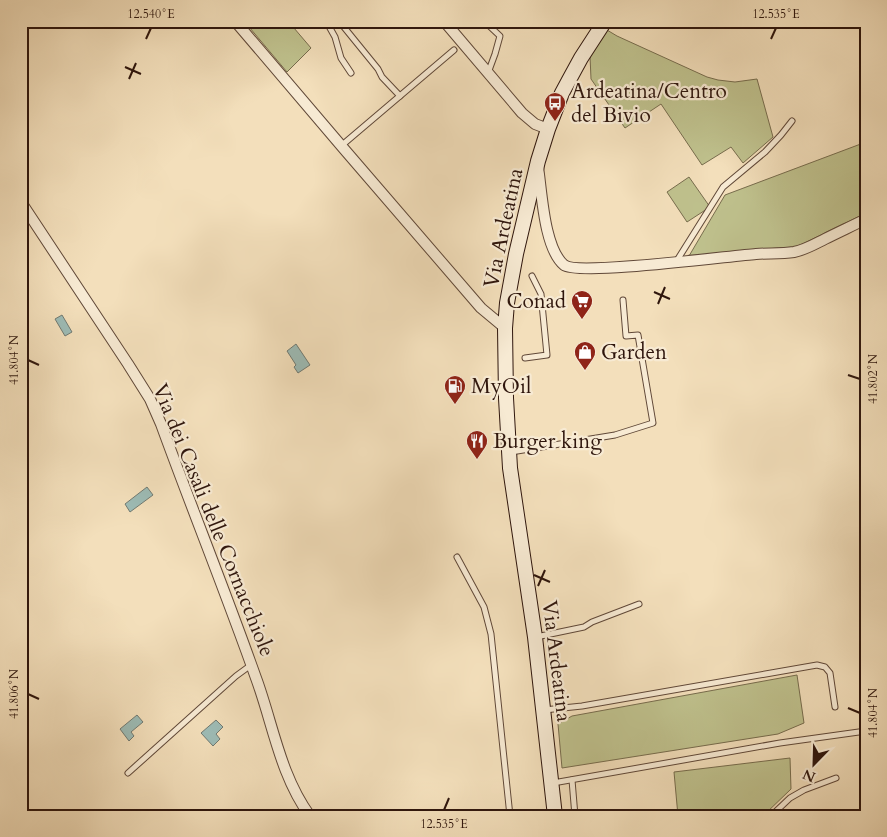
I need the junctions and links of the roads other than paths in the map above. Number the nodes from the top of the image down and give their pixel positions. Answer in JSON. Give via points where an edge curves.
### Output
{"nodes":[{"id":1,"x":235,"y":21,"type":"edge"},
{"id":2,"x":326,"y":21,"type":"edge"},
{"id":3,"x":338,"y":21,"type":"edge"},
{"id":4,"x":444,"y":21,"type":"edge"},
{"id":5,"x":484,"y":21,"type":"edge"},
{"id":6,"x":605,"y":21,"type":"edge"},
{"id":7,"x":454,"y":50,"type":"dead end"},
{"id":8,"x":351,"y":73,"type":"dead end"},
{"id":9,"x":488,"y":73,"type":"junction"},
{"id":10,"x":400,"y":96,"type":"junction"},
{"id":11,"x":792,"y":121,"type":"dead end"},
{"id":12,"x":548,"y":129,"type":"junction"},
{"id":13,"x":341,"y":146,"type":"junction"},
{"id":14,"x":538,"y":162,"type":"junction"},
{"id":15,"x":21,"y":202,"type":"edge"},
{"id":16,"x":866,"y":219,"type":"edge"},
{"id":17,"x":676,"y":262,"type":"junction"},
{"id":18,"x":532,"y":276,"type":"dead end"},
{"id":19,"x":623,"y":300,"type":"dead end"},
{"id":20,"x":505,"y":328,"type":"junction"},
{"id":21,"x":525,"y":358,"type":"dead end"},
{"id":22,"x":508,"y":453,"type":"junction"},
{"id":23,"x":457,"y":557,"type":"dead end"},
{"id":24,"x":639,"y":604,"type":"dead end"},
{"id":25,"x":535,"y":637,"type":"junction"},
{"id":26,"x":252,"y":665,"type":"junction"},
{"id":27,"x":835,"y":707,"type":"dead end"},
{"id":28,"x":544,"y":710,"type":"junction"},
{"id":29,"x":866,"y":731,"type":"edge"},
{"id":30,"x":128,"y":773,"type":"dead end"},
{"id":31,"x":836,"y":778,"type":"dead end"},
{"id":32,"x":572,"y":780,"type":"junction"},
{"id":33,"x":552,"y":783,"type":"junction"},
{"id":34,"x":310,"y":816,"type":"edge"},
{"id":35,"x":510,"y":816,"type":"edge"},
{"id":36,"x":555,"y":816,"type":"edge"},
{"id":37,"x":575,"y":816,"type":"edge"},
{"id":38,"x":770,"y":816,"type":"edge"}],
"edges":[{"from":1,"to":13,"type":"street"},
{"from":2,"to":8,"type":"lane","via":[[341,58]]},
{"from":3,"to":10,"type":"lane"},
{"from":4,"to":9,"type":"street"},
{"from":5,"to":9,"type":"lane","via":[[500,36]]},
{"from":6,"to":12,"type":"main road","name":"Via Ardeatina","via":[[562,93]]},
{"from":7,"to":10,"type":"lane"},
{"from":9,"to":12,"type":"street","via":[[525,116]]},
{"from":10,"to":13,"type":"lane"},
{"from":11,"to":17,"type":"lane","via":[[766,152],[723,187]]},
{"from":12,"to":14,"type":"main road","name":"Via Ardeatina"},
{"from":13,"to":20,"type":"street","via":[[480,308]]},
{"from":14,"to":17,"type":"street","via":[[545,222],[553,247],[565,265],[592,269]]},
{"from":14,"to":20,"type":"main road","name":"Via Ardeatina","via":[[511,277]]},
{"from":15,"to":26,"type":"street","name":"Via dei Casali delle Cornacchiole","via":[[150,400]]},
{"from":16,"to":17,"type":"street","via":[[794,252]]},
{"from":18,"to":21,"type":"lane","via":[[541,294],[547,355]]},
{"from":19,"to":22,"type":"lane","via":[[626,336],[638,335],[653,423],[615,435]]},
{"from":20,"to":22,"type":"main road","name":"Via Ardeatina"},
{"from":22,"to":25,"type":"main road","name":"Via Ardeatina"},
{"from":23,"to":35,"type":"lane","via":[[484,607],[491,634]]},
{"from":24,"to":25,"type":"lane","via":[[584,627]]},
{"from":25,"to":28,"type":"main road","name":"Via Ardeatina"},
{"from":26,"to":30,"type":"lane"},
{"from":26,"to":34,"type":"street","name":"Via dei Casali delle Cornacchiole","via":[[289,780]]},
{"from":27,"to":28,"type":"lane","via":[[830,673],[824,666],[817,665]]},
{"from":28,"to":33,"type":"main road","name":"Via Ardeatina"},
{"from":29,"to":32,"type":"lane"},
{"from":31,"to":38,"type":"lane","via":[[790,798]]},
{"from":32,"to":33,"type":"lane"},
{"from":32,"to":37,"type":"lane"},
{"from":33,"to":36,"type":"main road","name":"Via Ardeatina"}]}
